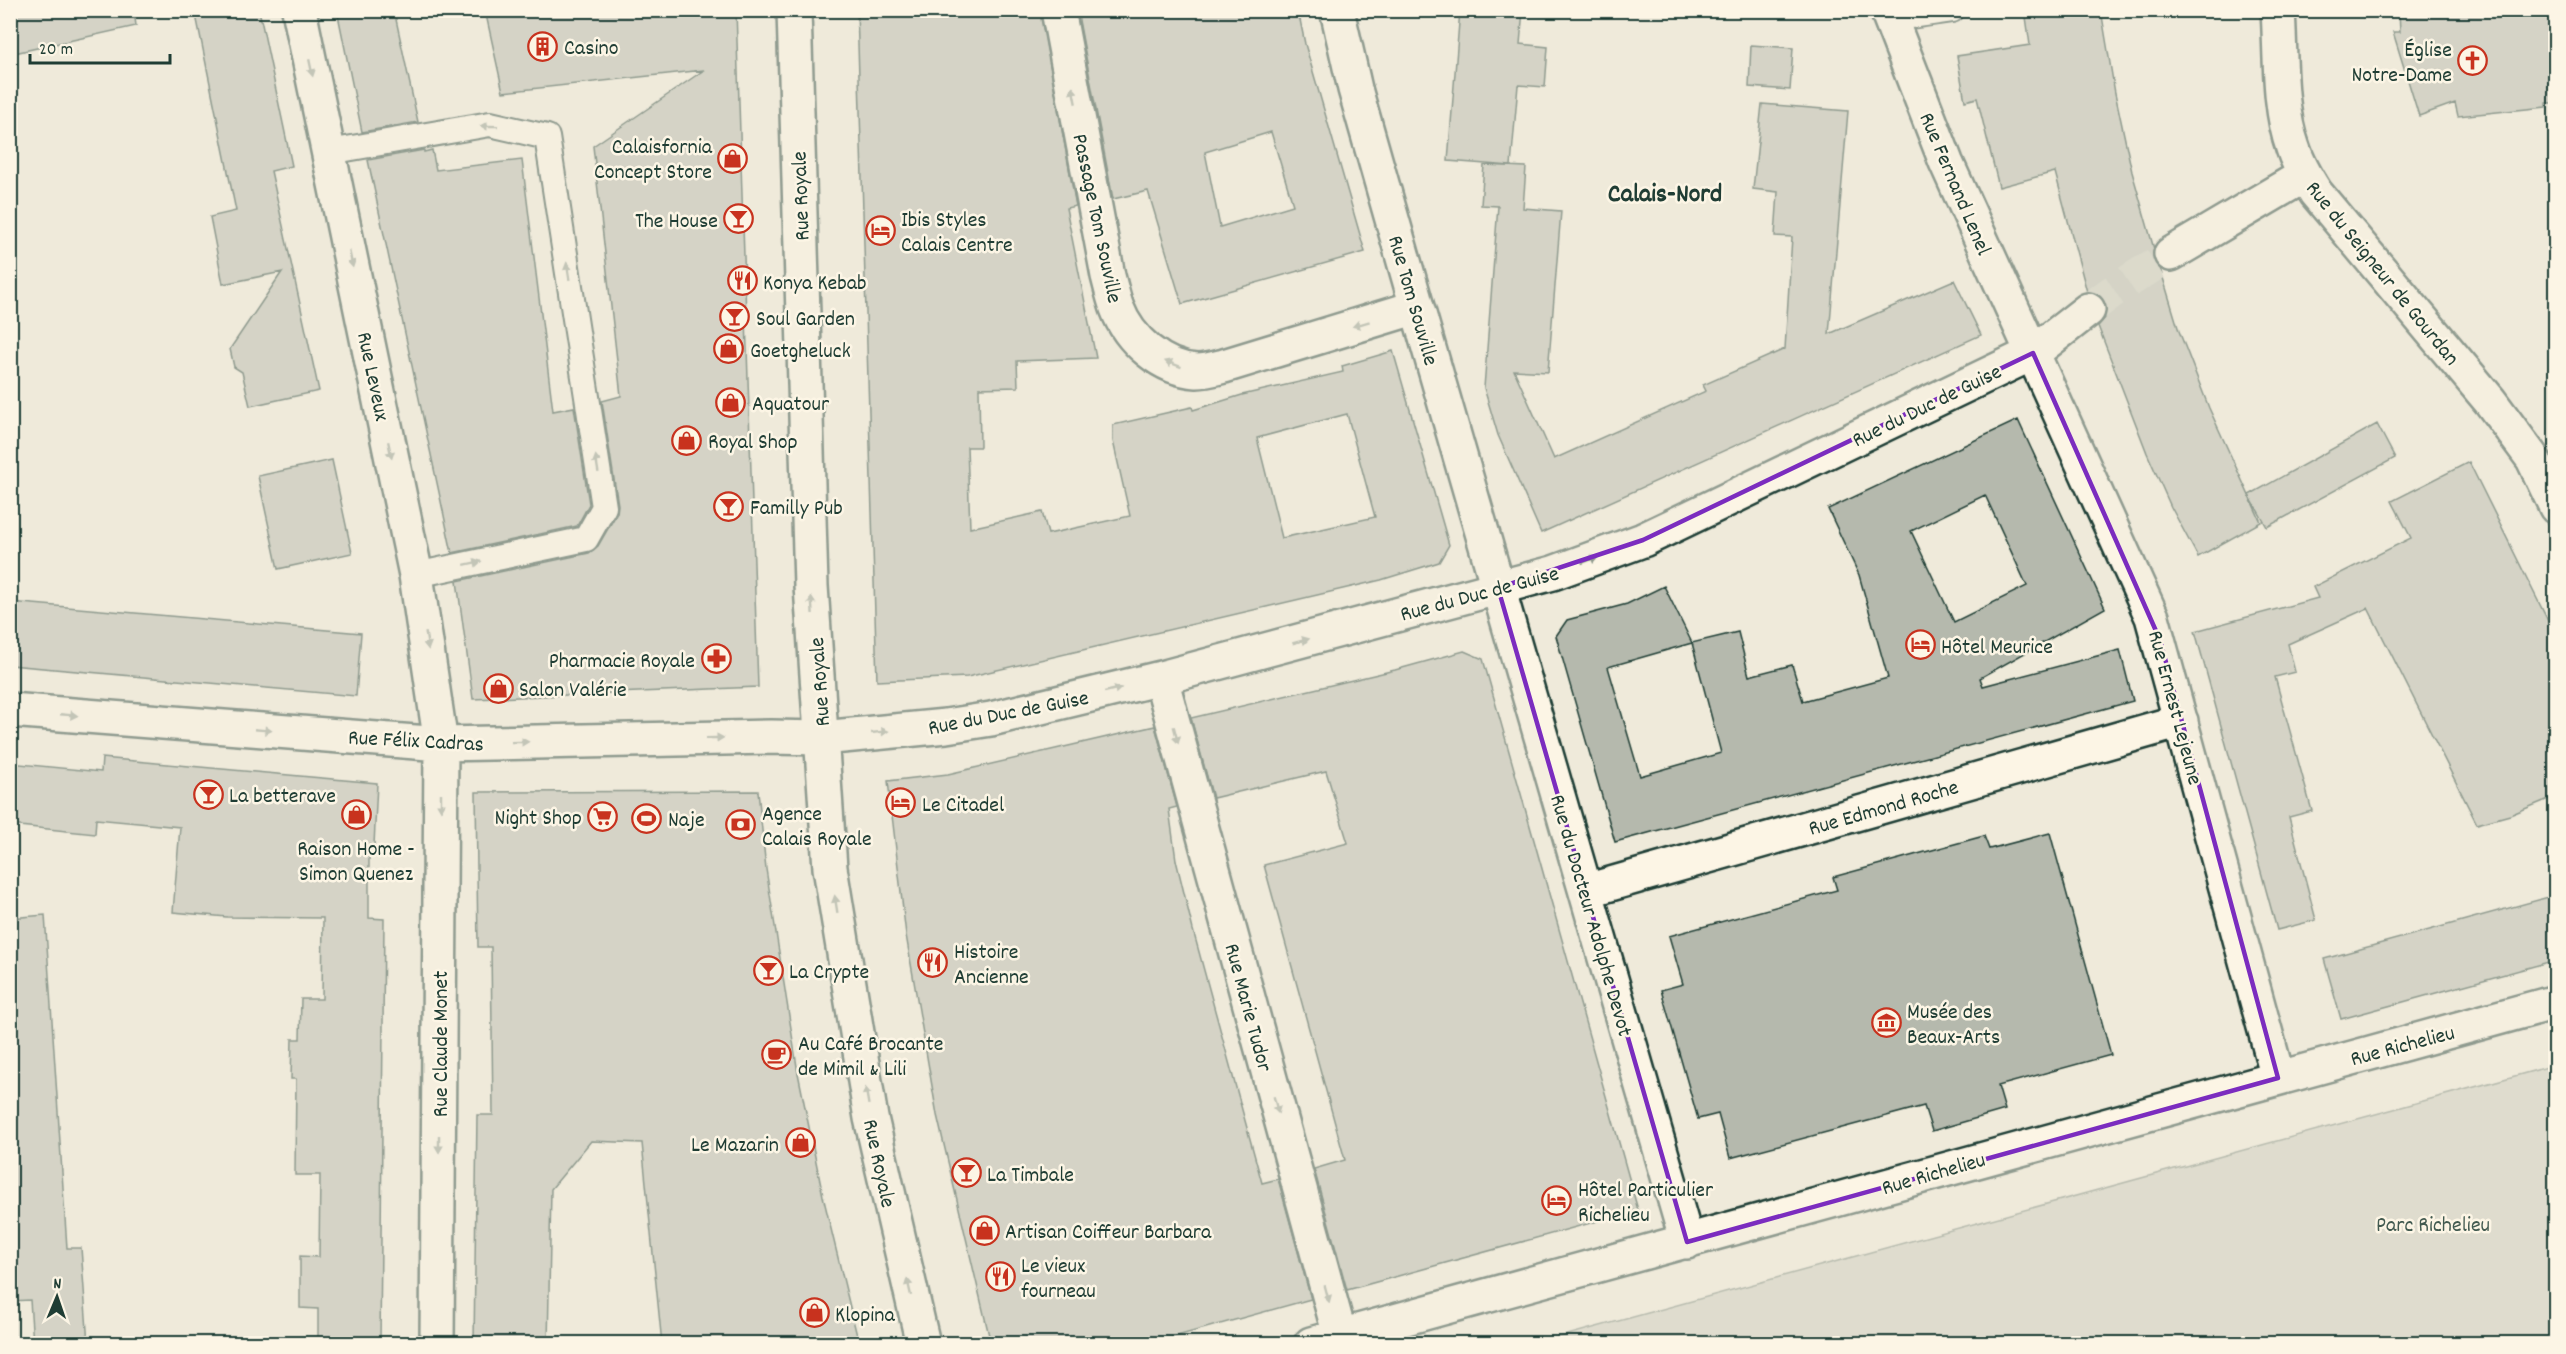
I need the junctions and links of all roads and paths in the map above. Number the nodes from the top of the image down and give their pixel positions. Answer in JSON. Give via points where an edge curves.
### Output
{"nodes":[{"id":1,"x":299,"y":10,"type":"edge"},
{"id":2,"x":794,"y":10,"type":"edge"},
{"id":3,"x":1058,"y":10,"type":"edge"},
{"id":4,"x":1337,"y":10,"type":"edge"},
{"id":5,"x":1952,"y":10,"type":"edge"},
{"id":6,"x":2278,"y":10,"type":"edge"},
{"id":7,"x":1888,"y":15,"type":"edge"},
{"id":8,"x":329,"y":152,"type":"junction"},
{"id":9,"x":2305,"y":175,"type":"junction"},
{"id":10,"x":2171,"y":254,"type":"tunnel mouth"},
{"id":11,"x":1417,"y":307,"type":"junction"},
{"id":12,"x":2088,"y":310,"type":"tunnel mouth"},
{"id":13,"x":2034,"y":353,"type":"junction"},
{"id":14,"x":2556,"y":507,"type":"edge"},
{"id":15,"x":416,"y":575,"type":"junction"},
{"id":16,"x":1498,"y":588,"type":"junction"},
{"id":17,"x":1161,"y":678,"type":"junction"},
{"id":18,"x":10,"y":710,"type":"edge"},
{"id":19,"x":2181,"y":721,"type":"junction"},
{"id":20,"x":822,"y":738,"type":"junction"},
{"id":21,"x":441,"y":744,"type":"junction"},
{"id":22,"x":1586,"y":891,"type":"junction"},
{"id":23,"x":2556,"y":1002,"type":"edge"},
{"id":24,"x":2277,"y":1078,"type":"junction"},
{"id":25,"x":1687,"y":1242,"type":"junction"},
{"id":26,"x":1326,"y":1340,"type":"edge"},
{"id":27,"x":437,"y":1344,"type":"edge"},
{"id":28,"x":923,"y":1344,"type":"edge"}],
"edges":[{"from":1,"to":8,"type":"street","name":"Rue Leveux","one_way":true},
{"from":20,"to":2,"type":"street","name":"Rue Royale","one_way":true,"via":[[810,574]]},
{"from":11,"to":3,"type":"street","name":"Passage Tom Souville","one_way":true,"via":[[1224,366],[1197,371],[1154,356],[1135,338],[1118,310],[1108,276]]},
{"from":4,"to":11,"type":"street","name":"Rue Tom Souville","via":[[1355,89]]},
{"from":5,"to":7,"type":"lane"},
{"from":6,"to":9,"type":"street","name":"Rue du Seigneur de Gourdan","via":[[2287,125]]},
{"from":7,"to":13,"type":"street","name":"Rue Fernand Lenel","via":[[1946,162]]},
{"from":8,"to":15,"type":"street","name":"Rue Leveux","one_way":true},
{"from":15,"to":8,"type":"lane","one_way":true,"via":[[586,539],[603,507],[547,137],[490,124]]},
{"from":9,"to":10,"type":"street"},
{"from":9,"to":14,"type":"street","name":"Rue du Seigneur de Gourdan","via":[[2490,401],[2533,459]]},
{"from":11,"to":16,"type":"street","name":"Rue Tom Souville"},
{"from":12,"to":13,"type":"street","name":"Rue du Duc de Guise"},
{"from":16,"to":13,"type":"street","name":"Rue du Duc de Guise","one_way":true,"via":[[1553,573],[1643,540]]},
{"from":13,"to":19,"type":"street","name":"Rue Ernest Lejeune","via":[[2152,617]]},
{"from":15,"to":21,"type":"street","name":"Rue Leveux","one_way":true},
{"from":17,"to":16,"type":"street","name":"Rue du Duc de Guise","one_way":true},
{"from":16,"to":22,"type":"street","name":"Rue du Docteur Adolphe Devot"},
{"from":20,"to":17,"type":"street","name":"Rue du Duc de Guise","one_way":true,"via":[[991,719]]},
{"from":17,"to":26,"type":"street","name":"Rue Marie Tudor","one_way":true},
{"from":18,"to":21,"type":"street","name":"Rue Félix Cadras","one_way":true},
{"from":19,"to":22,"type":"street","name":"Rue Edmond Roche"},
{"from":19,"to":24,"type":"street","name":"Rue Ernest Lejeune"},
{"from":21,"to":20,"type":"street","name":"Rue Félix Cadras","one_way":true},
{"from":28,"to":20,"type":"street","name":"Rue Royale","one_way":true,"via":[[864,1080],[830,868]]},
{"from":21,"to":27,"type":"street","name":"Rue Claude Monet","one_way":true},
{"from":22,"to":25,"type":"street","name":"Rue du Docteur Adolphe Devot"},
{"from":23,"to":24,"type":"street","name":"Rue Richelieu"},
{"from":24,"to":25,"type":"street","name":"Rue Richelieu"},
{"from":25,"to":26,"type":"street","name":"Rue Richelieu"}]}
